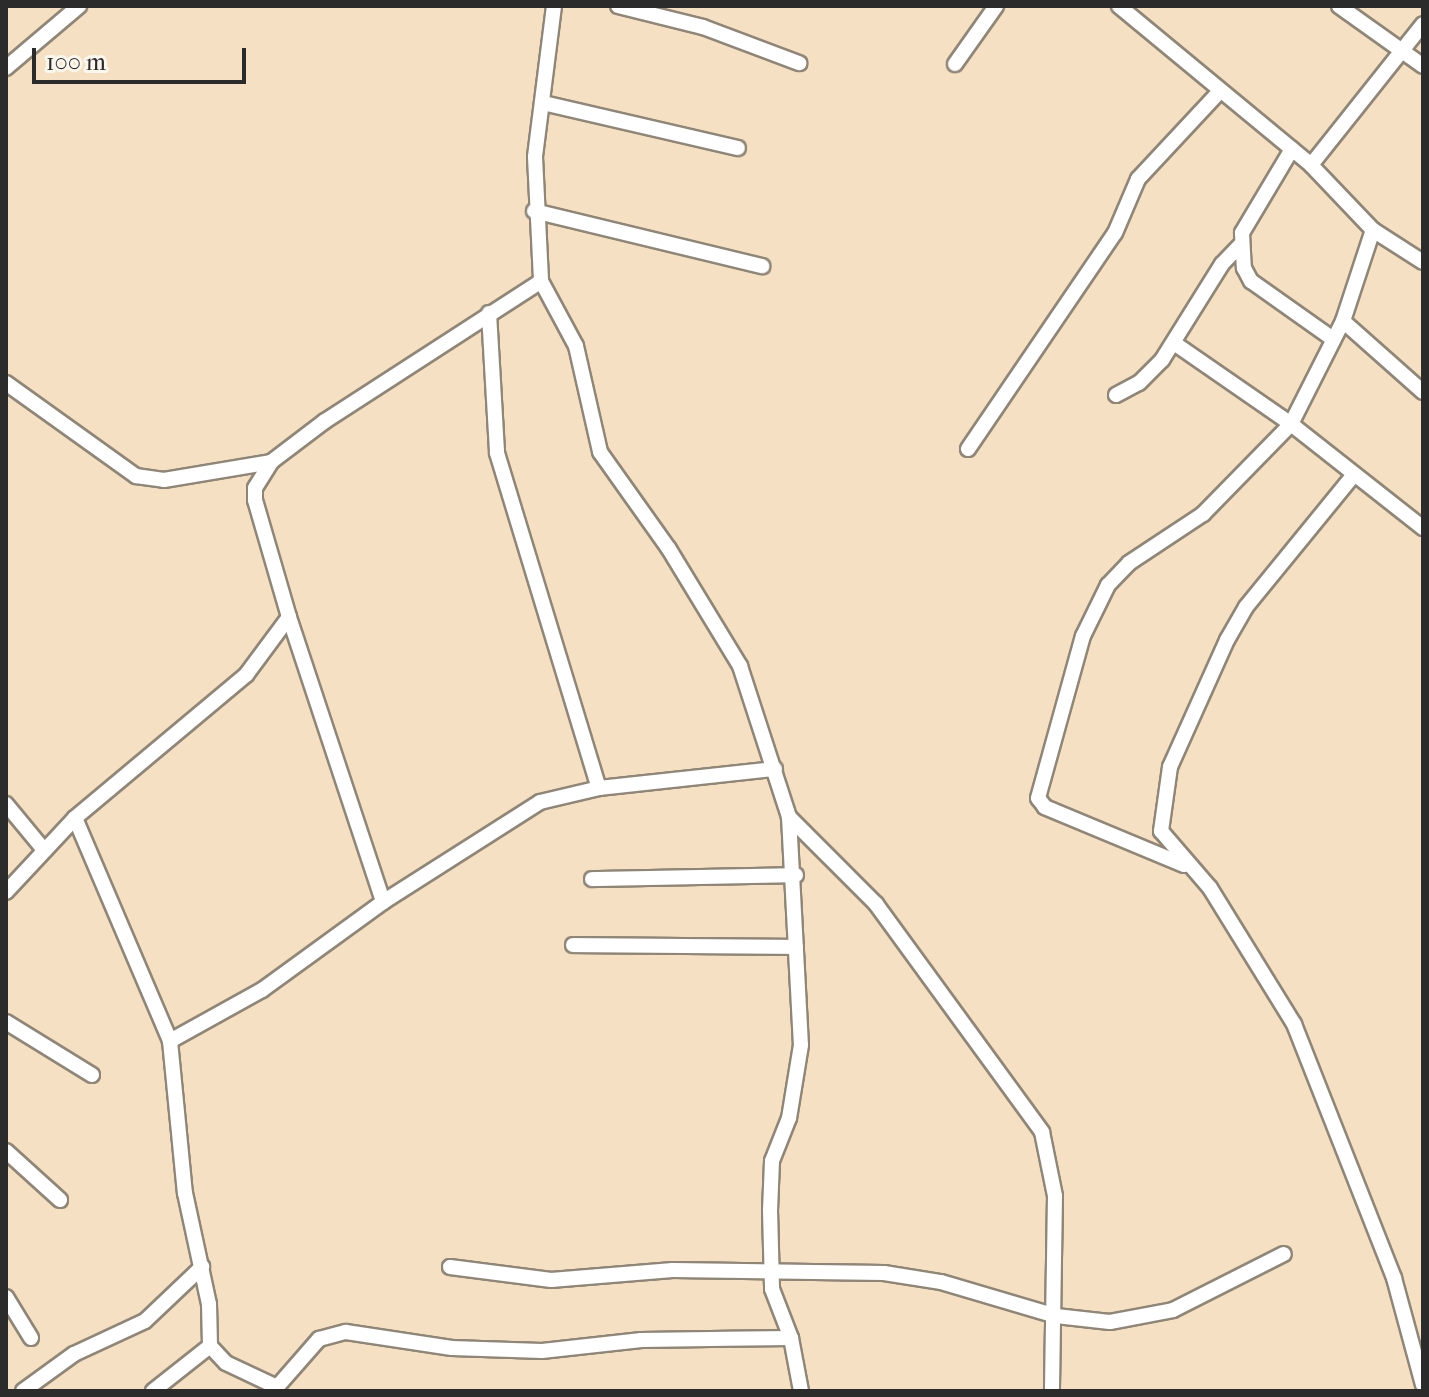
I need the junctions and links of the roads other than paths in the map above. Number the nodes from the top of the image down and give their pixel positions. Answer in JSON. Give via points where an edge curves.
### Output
{"nodes":[{"id":1,"x":79,"y":6,"type":"edge"},
{"id":2,"x":554,"y":6,"type":"edge"},
{"id":3,"x":618,"y":6,"type":"edge"},
{"id":4,"x":996,"y":6,"type":"edge"},
{"id":5,"x":1339,"y":6,"type":"edge"},
{"id":6,"x":1123,"y":7,"type":"edge"},
{"id":7,"x":1423,"y":24,"type":"edge"},
{"id":8,"x":1404,"y":55,"type":"junction"},
{"id":9,"x":799,"y":63,"type":"dead end"},
{"id":10,"x":955,"y":64,"type":"dead end"},
{"id":11,"x":1423,"y":66,"type":"edge"},
{"id":12,"x":6,"y":68,"type":"edge"},
{"id":13,"x":1220,"y":91,"type":"junction"},
{"id":14,"x":543,"y":103,"type":"junction"},
{"id":15,"x":738,"y":148,"type":"dead end"},
{"id":16,"x":1292,"y":149,"type":"junction"},
{"id":17,"x":1311,"y":165,"type":"junction"},
{"id":18,"x":534,"y":211,"type":"junction"},
{"id":19,"x":1373,"y":230,"type":"junction"},
{"id":20,"x":1241,"y":244,"type":"junction"},
{"id":21,"x":1423,"y":262,"type":"edge"},
{"id":22,"x":762,"y":266,"type":"dead end"},
{"id":23,"x":541,"y":281,"type":"junction"},
{"id":24,"x":489,"y":313,"type":"junction"},
{"id":25,"x":1343,"y":321,"type":"junction"},
{"id":26,"x":1333,"y":339,"type":"junction"},
{"id":27,"x":1174,"y":343,"type":"junction"},
{"id":28,"x":6,"y":383,"type":"edge"},
{"id":29,"x":1423,"y":392,"type":"edge"},
{"id":30,"x":1116,"y":395,"type":"dead end"},
{"id":31,"x":1291,"y":424,"type":"junction"},
{"id":32,"x":968,"y":449,"type":"dead end"},
{"id":33,"x":271,"y":462,"type":"junction"},
{"id":34,"x":1352,"y":477,"type":"junction"},
{"id":35,"x":1423,"y":528,"type":"edge"},
{"id":36,"x":289,"y":617,"type":"junction"},
{"id":37,"x":775,"y":769,"type":"junction"},
{"id":38,"x":599,"y":788,"type":"junction"},
{"id":39,"x":6,"y":804,"type":"edge"},
{"id":40,"x":789,"y":817,"type":"junction"},
{"id":41,"x":75,"y":818,"type":"junction"},
{"id":42,"x":44,"y":850,"type":"junction"},
{"id":43,"x":1192,"y":868,"type":"junction"},
{"id":44,"x":796,"y":875,"type":"junction"},
{"id":45,"x":592,"y":879,"type":"dead end"},
{"id":46,"x":6,"y":892,"type":"edge"},
{"id":47,"x":383,"y":902,"type":"junction"},
{"id":48,"x":573,"y":945,"type":"dead end"},
{"id":49,"x":796,"y":947,"type":"junction"},
{"id":50,"x":6,"y":1022,"type":"edge"},
{"id":51,"x":170,"y":1041,"type":"junction"},
{"id":52,"x":92,"y":1075,"type":"dead end"},
{"id":53,"x":6,"y":1151,"type":"edge"},
{"id":54,"x":60,"y":1200,"type":"dead end"},
{"id":55,"x":1284,"y":1254,"type":"dead end"},
{"id":56,"x":202,"y":1267,"type":"junction"},
{"id":57,"x":450,"y":1267,"type":"dead end"},
{"id":58,"x":771,"y":1271,"type":"junction"},
{"id":59,"x":6,"y":1297,"type":"edge"},
{"id":60,"x":1056,"y":1316,"type":"junction"},
{"id":61,"x":31,"y":1338,"type":"dead end"},
{"id":62,"x":791,"y":1338,"type":"junction"},
{"id":63,"x":210,"y":1346,"type":"junction"},
{"id":64,"x":1423,"y":1385,"type":"edge"},
{"id":65,"x":276,"y":1389,"type":"edge"},
{"id":66,"x":23,"y":1391,"type":"edge"},
{"id":67,"x":153,"y":1391,"type":"edge"},
{"id":68,"x":801,"y":1391,"type":"edge"},
{"id":69,"x":1052,"y":1391,"type":"edge"}],
"edges":[{"from":1,"to":12,"type":"street"},
{"from":2,"to":14,"type":"street"},
{"from":3,"to":9,"type":"street","via":[[703,27]]},
{"from":4,"to":10,"type":"street"},
{"from":5,"to":8,"type":"street"},
{"from":6,"to":13,"type":"street"},
{"from":7,"to":8,"type":"street"},
{"from":8,"to":11,"type":"street"},
{"from":8,"to":17,"type":"street"},
{"from":13,"to":16,"type":"street"},
{"from":13,"to":32,"type":"street","via":[[1138,179],[1115,233]]},
{"from":14,"to":15,"type":"street"},
{"from":14,"to":18,"type":"street"},
{"from":16,"to":17,"type":"street"},
{"from":16,"to":20,"type":"street"},
{"from":17,"to":19,"type":"street"},
{"from":18,"to":22,"type":"street"},
{"from":18,"to":23,"type":"street"},
{"from":19,"to":21,"type":"street"},
{"from":19,"to":25,"type":"street"},
{"from":20,"to":26,"type":"street","via":[[1251,281]]},
{"from":20,"to":27,"type":"street","via":[[1222,264]]},
{"from":23,"to":24,"type":"street"},
{"from":23,"to":37,"type":"street","via":[[576,346],[600,452],[732,649]]},
{"from":24,"to":33,"type":"street"},
{"from":24,"to":38,"type":"street","via":[[497,453]]},
{"from":25,"to":26,"type":"street"},
{"from":25,"to":29,"type":"street"},
{"from":26,"to":31,"type":"street"},
{"from":27,"to":30,"type":"street","via":[[1152,372]]},
{"from":27,"to":31,"type":"street"},
{"from":28,"to":33,"type":"street","via":[[136,476],[164,480]]},
{"from":31,"to":34,"type":"street"},
{"from":31,"to":43,"type":"street","via":[[1203,514],[1129,563],[1108,585],[1083,636],[1039,790],[1045,807]]},
{"from":33,"to":36,"type":"street","via":[[255,488],[255,500]]},
{"from":34,"to":35,"type":"street"},
{"from":34,"to":43,"type":"street","via":[[1246,607],[1183,733],[1167,778],[1161,831]]},
{"from":36,"to":41,"type":"street","via":[[246,675]]},
{"from":36,"to":47,"type":"street"},
{"from":37,"to":38,"type":"street"},
{"from":37,"to":40,"type":"street"},
{"from":38,"to":47,"type":"street","via":[[540,802]]},
{"from":39,"to":42,"type":"street"},
{"from":40,"to":44,"type":"street"},
{"from":40,"to":60,"type":"street","via":[[876,904],[1034,1114],[1053,1178]]},
{"from":41,"to":42,"type":"street"},
{"from":41,"to":51,"type":"street"},
{"from":42,"to":46,"type":"street"},
{"from":43,"to":64,"type":"street","via":[[1239,930],[1317,1072],[1394,1278]]},
{"from":44,"to":45,"type":"street"},
{"from":44,"to":49,"type":"street"},
{"from":47,"to":51,"type":"street","via":[[262,990]]},
{"from":48,"to":49,"type":"street"},
{"from":49,"to":58,"type":"street","via":[[801,1045],[789,1118],[772,1161]]},
{"from":50,"to":52,"type":"street"},
{"from":51,"to":56,"type":"street","via":[[185,1193]]},
{"from":53,"to":54,"type":"street"},
{"from":55,"to":60,"type":"street","via":[[1173,1310],[1110,1322]]},
{"from":56,"to":63,"type":"street"},
{"from":56,"to":66,"type":"street","via":[[145,1321],[74,1354]]},
{"from":57,"to":58,"type":"street","via":[[551,1280],[673,1270]]},
{"from":58,"to":60,"type":"street","via":[[834,1269],[912,1278]]},
{"from":58,"to":62,"type":"street","via":[[775,1303]]},
{"from":59,"to":61,"type":"street"},
{"from":60,"to":69,"type":"street"},
{"from":62,"to":65,"type":"street","via":[[641,1340],[542,1351],[452,1348],[346,1332],[319,1339],[303,1352]]},
{"from":62,"to":68,"type":"street"},
{"from":63,"to":65,"type":"street","via":[[245,1375]]},
{"from":63,"to":67,"type":"street"}]}
